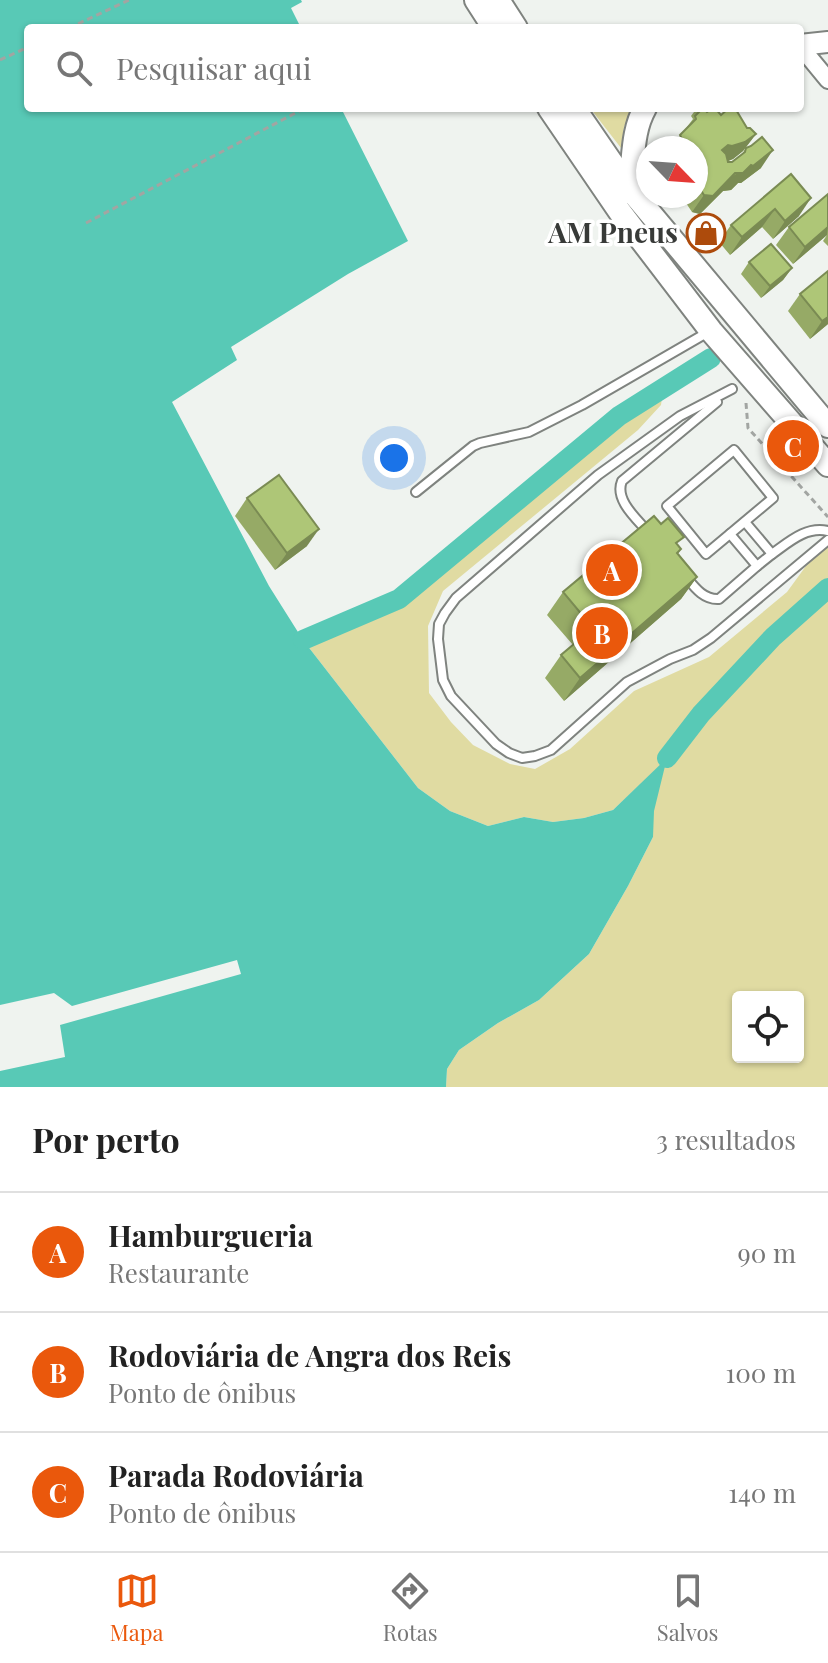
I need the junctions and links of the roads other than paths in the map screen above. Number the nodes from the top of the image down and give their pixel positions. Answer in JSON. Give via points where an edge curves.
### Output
{"nodes":[{"id":1,"x":476,"y":0,"type":"edge"},
{"id":2,"x":498,"y":0,"type":"edge"},
{"id":3,"x":507,"y":24,"type":"edge"},
{"id":4,"x":510,"y":24,"type":"edge"},
{"id":5,"x":828,"y":42,"type":"edge"},
{"id":6,"x":804,"y":45,"type":"edge"},
{"id":7,"x":804,"y":50,"type":"edge"},
{"id":8,"x":828,"y":80,"type":"edge"},
{"id":9,"x":552,"y":112,"type":"edge"},
{"id":10,"x":577,"y":112,"type":"edge"},
{"id":11,"x":643,"y":112,"type":"edge"},
{"id":12,"x":629,"y":188,"type":"junction"},
{"id":13,"x":620,"y":212,"type":"junction"},
{"id":14,"x":711,"y":331,"type":"junction"},
{"id":15,"x":743,"y":388,"type":"junction"},
{"id":16,"x":822,"y":420,"type":"edge"},
{"id":17,"x":828,"y":465,"type":"edge"},
{"id":18,"x":416,"y":492,"type":"dead end"},
{"id":19,"x":745,"y":522,"type":"junction"},
{"id":20,"x":828,"y":531,"type":"edge"},
{"id":21,"x":730,"y":534,"type":"junction"},
{"id":22,"x":828,"y":540,"type":"edge"},
{"id":23,"x":657,"y":542,"type":"edge"},
{"id":24,"x":772,"y":554,"type":"junction"},
{"id":25,"x":757,"y":566,"type":"junction"},
{"id":26,"x":681,"y":571,"type":"edge"}],
"edges":[{"from":1,"to":3,"type":"main road"},
{"from":2,"to":4,"type":"main road"},
{"from":5,"to":6,"type":"street"},
{"from":7,"to":8,"type":"street"},
{"from":9,"to":13,"type":"main road"},
{"from":10,"to":12,"type":"main road"},
{"from":11,"to":12,"type":"main road","via":[[632,147]]},
{"from":12,"to":13,"type":"main road"},
{"from":12,"to":16,"type":"main road"},
{"from":13,"to":14,"type":"main road"},
{"from":14,"to":15,"type":"main road"},
{"from":14,"to":18,"type":"lane","via":[[529,432],[473,446]]},
{"from":15,"to":16,"type":"main road","via":[[782,385]]},
{"from":15,"to":17,"type":"main road"},
{"from":15,"to":22,"type":"lane","via":[[680,416],[598,475],[456,598],[439,624],[438,639],[443,680],[451,696],[509,753],[522,758],[551,750],[627,682],[711,638]]},
{"from":15,"to":23,"type":"lane","via":[[622,481],[622,498]]},
{"from":19,"to":21,"type":"lane"},
{"from":19,"to":21,"type":"lane","via":[[773,498],[734,450],[667,506],[706,554]]},
{"from":19,"to":24,"type":"lane"},
{"from":20,"to":24,"type":"lane","via":[[808,531]]},
{"from":21,"to":25,"type":"lane"},
{"from":24,"to":25,"type":"lane"},
{"from":25,"to":26,"type":"lane","via":[[719,599],[704,596]]}]}
